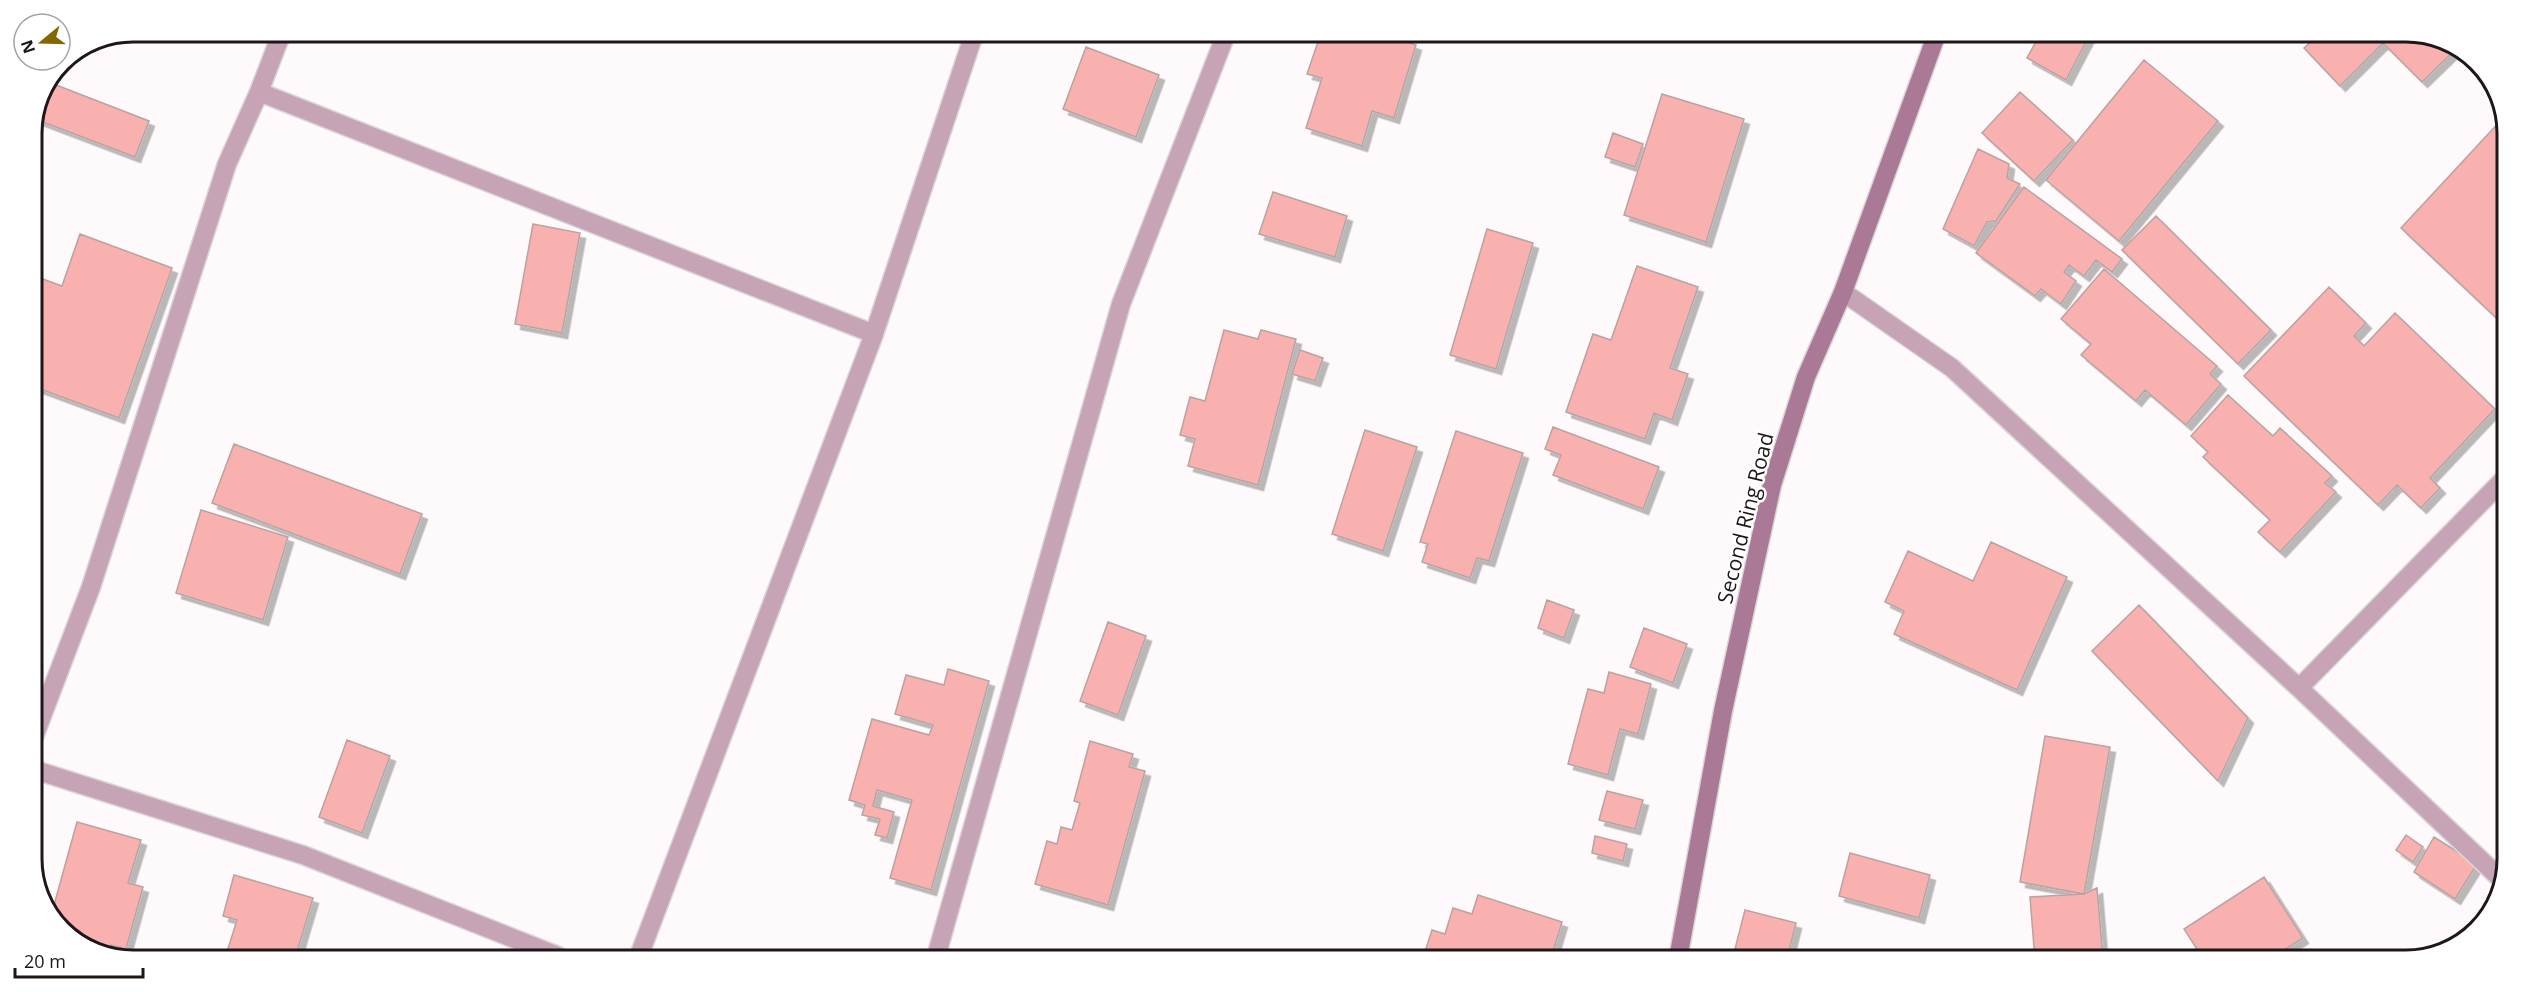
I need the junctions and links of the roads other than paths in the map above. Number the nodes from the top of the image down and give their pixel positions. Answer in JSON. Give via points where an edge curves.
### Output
{"nodes":[{"id":1,"x":278,"y":42,"type":"edge"},
{"id":2,"x":971,"y":42,"type":"edge"},
{"id":3,"x":1223,"y":42,"type":"edge"},
{"id":4,"x":1934,"y":42,"type":"edge"},
{"id":5,"x":259,"y":92,"type":"junction"},
{"id":6,"x":1843,"y":292,"type":"junction"},
{"id":7,"x":873,"y":334,"type":"junction"},
{"id":8,"x":2497,"y":486,"type":"edge"},
{"id":9,"x":2298,"y":688,"type":"junction"},
{"id":10,"x":42,"y":716,"type":"edge"},
{"id":11,"x":42,"y":772,"type":"edge"},
{"id":12,"x":2495,"y":874,"type":"edge"},
{"id":13,"x":543,"y":950,"type":"edge"},
{"id":14,"x":641,"y":950,"type":"edge"},
{"id":15,"x":938,"y":950,"type":"edge"},
{"id":16,"x":1680,"y":950,"type":"edge"}],
"edges":[{"from":1,"to":5,"type":"street"},
{"from":2,"to":7,"type":"street"},
{"from":3,"to":15,"type":"street","via":[[1121,304]]},
{"from":4,"to":6,"type":"street","name":"Second Ring Road"},
{"from":5,"to":7,"type":"street"},
{"from":5,"to":10,"type":"street","via":[[227,164],[91,587]]},
{"from":6,"to":9,"type":"street","via":[[1952,368]]},
{"from":6,"to":16,"type":"street","name":"Second Ring Road","via":[[1806,377],[1772,485],[1723,711]]},
{"from":7,"to":14,"type":"street"},
{"from":8,"to":9,"type":"street"},
{"from":9,"to":12,"type":"street"},
{"from":11,"to":13,"type":"street","via":[[303,855]]}]}
